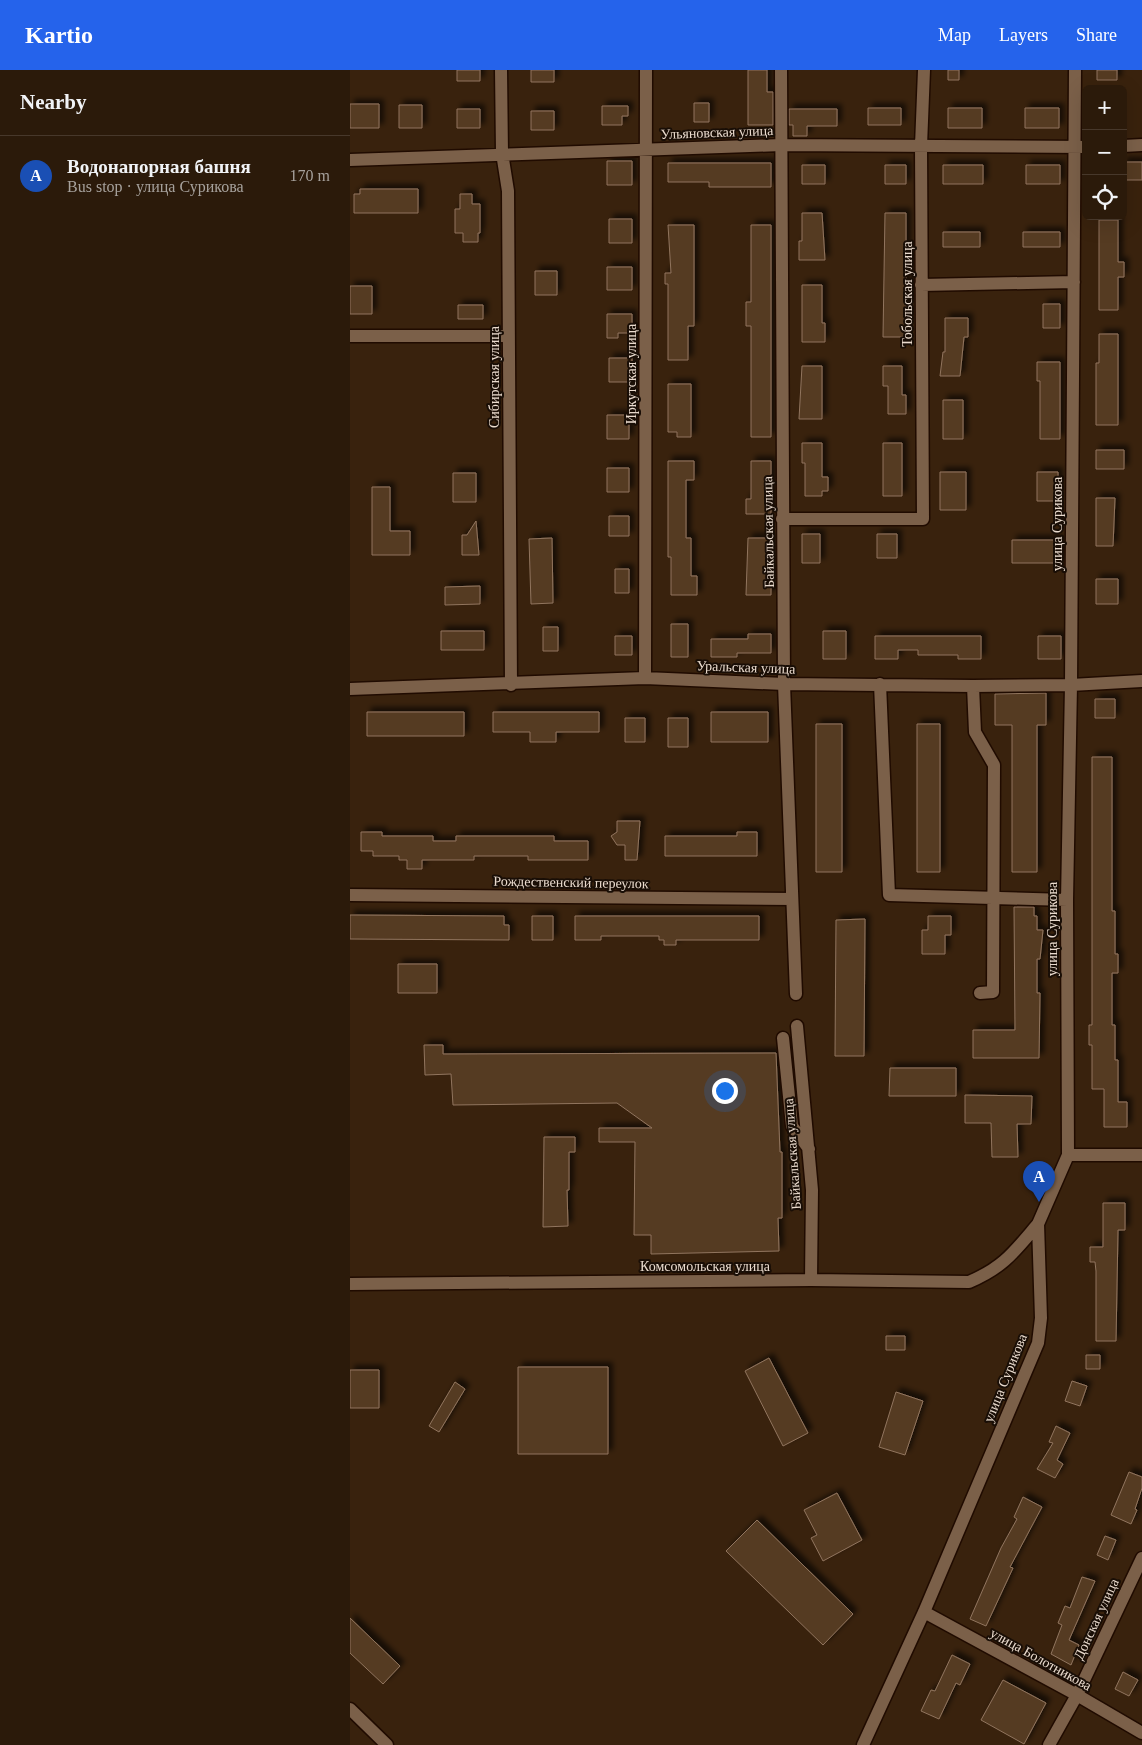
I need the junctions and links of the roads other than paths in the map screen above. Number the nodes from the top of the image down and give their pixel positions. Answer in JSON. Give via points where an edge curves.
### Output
{"nodes":[{"id":1,"x":502,"y":70,"type":"edge"},
{"id":2,"x":646,"y":70,"type":"edge"},
{"id":3,"x":781,"y":70,"type":"edge"},
{"id":4,"x":924,"y":70,"type":"edge"},
{"id":5,"x":1075,"y":70,"type":"edge"},
{"id":6,"x":781,"y":145,"type":"junction"},
{"id":7,"x":1142,"y":145,"type":"edge"},
{"id":8,"x":920,"y":146,"type":"junction"},
{"id":9,"x":1127,"y":146,"type":"edge"},
{"id":10,"x":1080,"y":147,"type":"edge"},
{"id":11,"x":647,"y":149,"type":"junction"},
{"id":12,"x":502,"y":153,"type":"junction"},
{"id":13,"x":350,"y":160,"type":"edge"},
{"id":14,"x":1074,"y":282,"type":"junction"},
{"id":15,"x":922,"y":285,"type":"junction"},
{"id":16,"x":350,"y":336,"type":"edge"},
{"id":17,"x":508,"y":336,"type":"junction"},
{"id":18,"x":782,"y":519,"type":"junction"},
{"id":19,"x":645,"y":678,"type":"junction"},
{"id":20,"x":1142,"y":681,"type":"edge"},
{"id":21,"x":511,"y":684,"type":"junction"},
{"id":22,"x":784,"y":684,"type":"junction"},
{"id":23,"x":880,"y":684,"type":"junction"},
{"id":24,"x":1071,"y":685,"type":"junction"},
{"id":25,"x":973,"y":686,"type":"junction"},
{"id":26,"x":350,"y":689,"type":"edge"},
{"id":27,"x":350,"y":895,"type":"edge"},
{"id":28,"x":995,"y":898,"type":"junction"},
{"id":29,"x":792,"y":899,"type":"junction"},
{"id":30,"x":1067,"y":900,"type":"junction"},
{"id":31,"x":980,"y":993,"type":"dead end"},
{"id":32,"x":796,"y":994,"type":"dead end"},
{"id":33,"x":797,"y":1026,"type":"dead end"},
{"id":34,"x":783,"y":1038,"type":"dead end"},
{"id":35,"x":808,"y":1150,"type":"junction"},
{"id":36,"x":1068,"y":1155,"type":"junction"},
{"id":37,"x":1142,"y":1155,"type":"edge"},
{"id":38,"x":1038,"y":1224,"type":"junction"},
{"id":39,"x":811,"y":1280,"type":"junction"},
{"id":40,"x":350,"y":1284,"type":"edge"},
{"id":41,"x":1142,"y":1558,"type":"edge"},
{"id":42,"x":924,"y":1612,"type":"junction"},
{"id":43,"x":1077,"y":1695,"type":"junction"},
{"id":44,"x":350,"y":1709,"type":"edge"},
{"id":45,"x":1142,"y":1734,"type":"edge"},
{"id":46,"x":387,"y":1745,"type":"edge"},
{"id":47,"x":863,"y":1745,"type":"edge"},
{"id":48,"x":1049,"y":1745,"type":"edge"}],
"edges":[{"from":1,"to":12,"type":"street","name":"Сибирская улица"},
{"from":2,"to":11,"type":"street","name":"Иркутская улица"},
{"from":3,"to":6,"type":"street","name":"Байкальская улица"},
{"from":4,"to":8,"type":"street","name":"Тобольская улица"},
{"from":5,"to":10,"type":"street","name":"улица Сурикова"},
{"from":6,"to":8,"type":"street","name":"Ульяновская улица"},
{"from":6,"to":11,"type":"street","name":"Ульяновская улица"},
{"from":6,"to":18,"type":"street","name":"Байкальская улица"},
{"from":7,"to":9,"type":"street"},
{"from":8,"to":10,"type":"street","name":"Ульяновская улица"},
{"from":8,"to":15,"type":"street","name":"Тобольская улица"},
{"from":10,"to":14,"type":"street","name":"улица Сурикова"},
{"from":11,"to":12,"type":"street","name":"Ульяновская улица"},
{"from":11,"to":19,"type":"street","name":"Иркутская улица"},
{"from":12,"to":13,"type":"street","name":"Ульяновская улица"},
{"from":12,"to":17,"type":"street","name":"Сибирская улица","via":[[508,191]]},
{"from":14,"to":15,"type":"street"},
{"from":14,"to":24,"type":"street","name":"улица Сурикова"},
{"from":15,"to":18,"type":"street","name":"Тобольская улица","via":[[923,519]]},
{"from":16,"to":17,"type":"street"},
{"from":17,"to":21,"type":"street","name":"Сибирская улица"},
{"from":18,"to":22,"type":"street","name":"Байкальская улица"},
{"from":19,"to":21,"type":"street","name":"Уральская улица"},
{"from":19,"to":22,"type":"street","name":"Уральская улица"},
{"from":20,"to":24,"type":"street","name":"Уральская улица"},
{"from":21,"to":26,"type":"street","name":"Уральская улица"},
{"from":22,"to":23,"type":"street","name":"Уральская улица"},
{"from":22,"to":29,"type":"street","name":"Байкальская улица"},
{"from":23,"to":25,"type":"street","name":"Уральская улица"},
{"from":23,"to":28,"type":"street","via":[[889,895]]},
{"from":24,"to":25,"type":"street","name":"Уральская улица"},
{"from":24,"to":30,"type":"street","name":"улица Сурикова"},
{"from":25,"to":28,"type":"street","via":[[975,732],[994,765]]},
{"from":27,"to":29,"type":"street","name":"Рождественский переулок"},
{"from":28,"to":30,"type":"street"},
{"from":28,"to":31,"type":"street","via":[[993,992]]},
{"from":29,"to":32,"type":"street","name":"Байкальская улица"},
{"from":30,"to":36,"type":"street","name":"улица Сурикова"},
{"from":33,"to":35,"type":"street","name":"Байкальская улица"},
{"from":34,"to":35,"type":"street","via":[[792,1126]]},
{"from":35,"to":39,"type":"street","name":"Байкальская улица","via":[[812,1190]]},
{"from":36,"to":37,"type":"street"},
{"from":36,"to":38,"type":"street","name":"улица Сурикова"},
{"from":38,"to":39,"type":"street","name":"Комсомольская улица","via":[[1008,1259],[991,1273],[969,1282]]},
{"from":38,"to":42,"type":"street","name":"улица Сурикова","via":[[1042,1318],[1038,1343]]},
{"from":39,"to":40,"type":"street","name":"Комсомольская улица"},
{"from":41,"to":43,"type":"street","name":"Донская улица"},
{"from":42,"to":43,"type":"street","name":"улица Болотникова"},
{"from":42,"to":47,"type":"street","name":"улица Сурикова"},
{"from":43,"to":45,"type":"street","name":"улица Болотникова"},
{"from":43,"to":48,"type":"street","name":"Донская улица"},
{"from":44,"to":46,"type":"street"}]}
